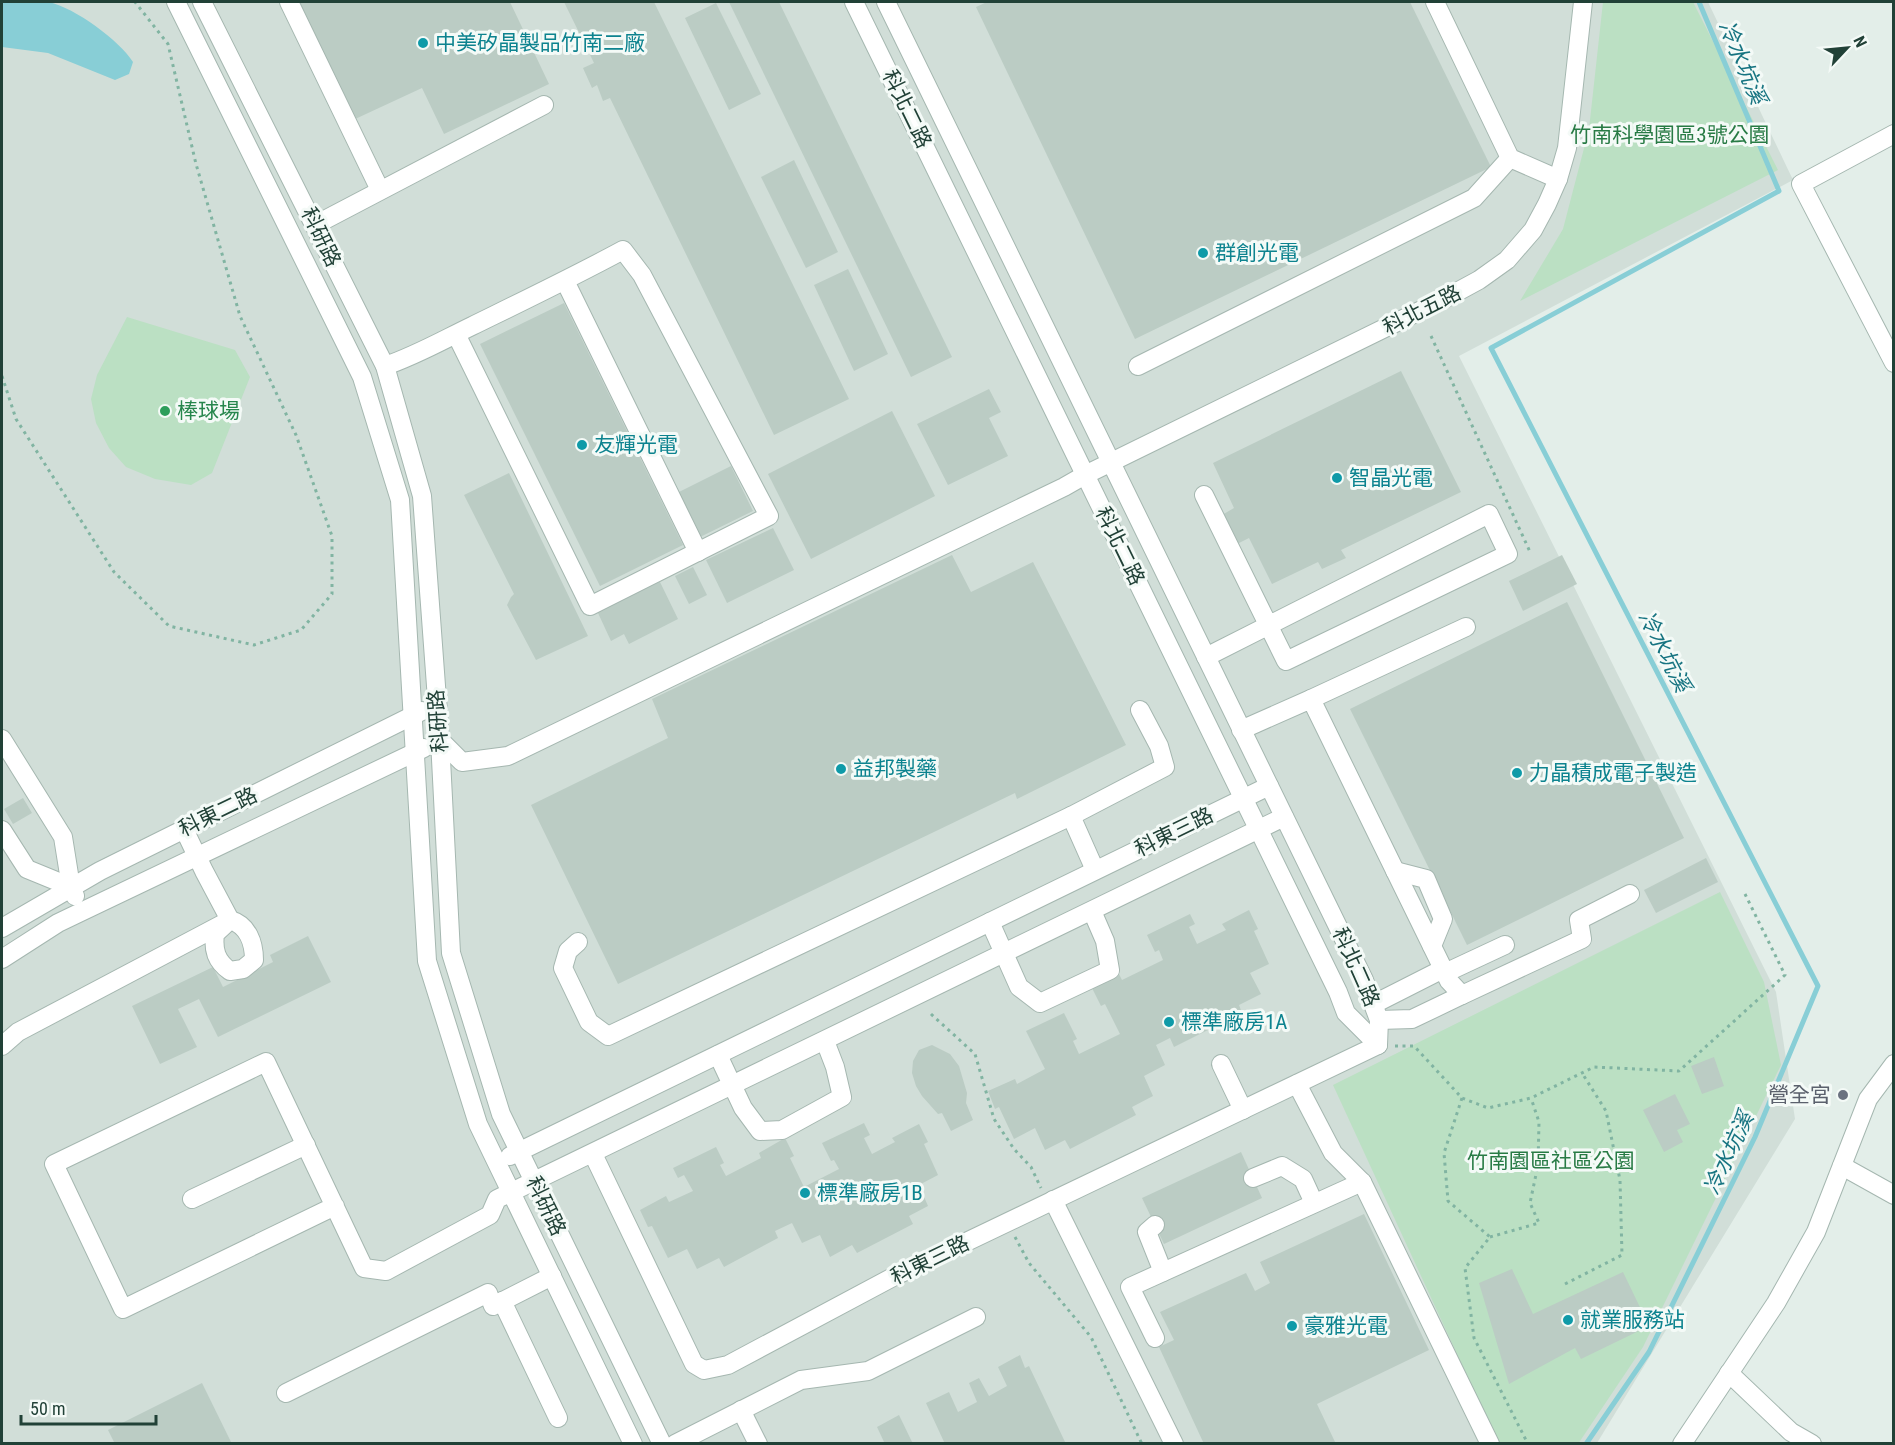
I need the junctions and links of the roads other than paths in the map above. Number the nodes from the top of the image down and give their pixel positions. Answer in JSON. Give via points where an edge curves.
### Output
{"nodes":[{"id":1,"x":176,"y":2,"type":"edge"},
{"id":2,"x":202,"y":2,"type":"edge"},
{"id":3,"x":289,"y":2,"type":"edge"},
{"id":4,"x":854,"y":2,"type":"edge"},
{"id":5,"x":886,"y":2,"type":"edge"},
{"id":6,"x":1435,"y":2,"type":"edge"},
{"id":7,"x":1584,"y":2,"type":"edge"},
{"id":8,"x":544,"y":105,"type":"dead end"},
{"id":9,"x":1893,"y":134,"type":"edge"},
{"id":10,"x":1510,"y":158,"type":"junction"},
{"id":11,"x":1558,"y":179,"type":"junction"},
{"id":12,"x":380,"y":190,"type":"junction"},
{"id":13,"x":315,"y":225,"type":"junction"},
{"id":14,"x":565,"y":281,"type":"junction"},
{"id":15,"x":456,"y":334,"type":"junction"},
{"id":16,"x":1893,"y":363,"type":"edge"},
{"id":17,"x":385,"y":366,"type":"junction"},
{"id":18,"x":1138,"y":366,"type":"dead end"},
{"id":19,"x":1111,"y":462,"type":"junction"},
{"id":20,"x":1085,"y":475,"type":"junction"},
{"id":21,"x":1204,"y":495,"type":"dead end"},
{"id":22,"x":698,"y":552,"type":"junction"},
{"id":23,"x":1268,"y":626,"type":"junction"},
{"id":24,"x":1466,"y":627,"type":"dead end"},
{"id":25,"x":1206,"y":657,"type":"junction"},
{"id":26,"x":1311,"y":699,"type":"junction"},
{"id":27,"x":437,"y":703,"type":"junction"},
{"id":28,"x":1140,"y":710,"type":"dead end"},
{"id":29,"x":413,"y":716,"type":"junction"},
{"id":30,"x":1241,"y":730,"type":"junction"},
{"id":31,"x":2,"y":739,"type":"edge"},
{"id":32,"x":440,"y":741,"type":"junction"},
{"id":33,"x":415,"y":752,"type":"junction"},
{"id":34,"x":1269,"y":786,"type":"junction"},
{"id":35,"x":1243,"y":798,"type":"junction"},
{"id":36,"x":1071,"y":816,"type":"junction"},
{"id":37,"x":1284,"y":817,"type":"junction"},
{"id":38,"x":184,"y":829,"type":"junction"},
{"id":39,"x":1259,"y":829,"type":"junction"},
{"id":40,"x":2,"y":830,"type":"edge"},
{"id":41,"x":198,"y":856,"type":"junction"},
{"id":42,"x":1095,"y":870,"type":"junction"},
{"id":43,"x":71,"y":888,"type":"junction"},
{"id":44,"x":1630,"y":894,"type":"dead end"},
{"id":45,"x":82,"y":911,"type":"junction"},
{"id":46,"x":1092,"y":911,"type":"junction"},
{"id":47,"x":990,"y":922,"type":"junction"},
{"id":48,"x":2,"y":928,"type":"edge"},
{"id":49,"x":578,"y":942,"type":"dead end"},
{"id":50,"x":1505,"y":945,"type":"dead end"},
{"id":51,"x":1004,"y":953,"type":"junction"},
{"id":52,"x":2,"y":959,"type":"edge"},
{"id":53,"x":1444,"y":971,"type":"junction"},
{"id":54,"x":1462,"y":995,"type":"junction"},
{"id":55,"x":1376,"y":1012,"type":"junction"},
{"id":56,"x":825,"y":1041,"type":"junction"},
{"id":57,"x":2,"y":1046,"type":"edge"},
{"id":58,"x":1378,"y":1046,"type":"junction"},
{"id":59,"x":717,"y":1055,"type":"junction"},
{"id":60,"x":1221,"y":1064,"type":"dead end"},
{"id":61,"x":1893,"y":1064,"type":"edge"},
{"id":62,"x":1297,"y":1084,"type":"junction"},
{"id":63,"x":732,"y":1086,"type":"junction"},
{"id":64,"x":1243,"y":1110,"type":"junction"},
{"id":65,"x":306,"y":1145,"type":"junction"},
{"id":66,"x":519,"y":1151,"type":"junction"},
{"id":67,"x":593,"y":1154,"type":"junction"},
{"id":68,"x":497,"y":1162,"type":"junction"},
{"id":69,"x":1842,"y":1166,"type":"junction"},
{"id":70,"x":1253,"y":1178,"type":"dead end"},
{"id":71,"x":1362,"y":1182,"type":"junction"},
{"id":72,"x":534,"y":1183,"type":"junction"},
{"id":73,"x":512,"y":1193,"type":"junction"},
{"id":74,"x":1893,"y":1195,"type":"edge"},
{"id":75,"x":1048,"y":1196,"type":"junction"},
{"id":76,"x":192,"y":1199,"type":"dead end"},
{"id":77,"x":1314,"y":1203,"type":"junction"},
{"id":78,"x":335,"y":1206,"type":"junction"},
{"id":79,"x":1155,"y":1225,"type":"dead end"},
{"id":80,"x":1163,"y":1272,"type":"junction"},
{"id":81,"x":552,"y":1276,"type":"junction"},
{"id":82,"x":502,"y":1301,"type":"junction"},
{"id":83,"x":976,"y":1317,"type":"dead end"},
{"id":84,"x":1155,"y":1338,"type":"dead end"},
{"id":85,"x":1730,"y":1373,"type":"junction"},
{"id":86,"x":286,"y":1393,"type":"dead end"},
{"id":87,"x":741,"y":1410,"type":"junction"},
{"id":88,"x":558,"y":1418,"type":"dead end"},
{"id":89,"x":633,"y":1443,"type":"edge"},
{"id":90,"x":662,"y":1443,"type":"edge"},
{"id":91,"x":675,"y":1443,"type":"edge"},
{"id":92,"x":758,"y":1443,"type":"edge"},
{"id":93,"x":1174,"y":1443,"type":"edge"},
{"id":94,"x":1490,"y":1443,"type":"edge"},
{"id":95,"x":1682,"y":1443,"type":"edge"},
{"id":96,"x":1812,"y":1443,"type":"edge"}],
"edges":[{"from":1,"to":29,"type":"street","name":"科研路","via":[[362,377],[400,500]]},
{"from":2,"to":13,"type":"street","name":"科研路"},
{"from":3,"to":12,"type":"street"},
{"from":4,"to":20,"type":"street","name":"科北二路"},
{"from":5,"to":19,"type":"street","name":"科北二路"},
{"from":6,"to":10,"type":"street"},
{"from":7,"to":11,"type":"street","name":"科北五路","via":[[1567,148]]},
{"from":8,"to":12,"type":"street"},
{"from":9,"to":16,"type":"street","via":[[1801,184]]},
{"from":10,"to":11,"type":"street"},
{"from":10,"to":18,"type":"street","via":[[1474,198]]},
{"from":11,"to":19,"type":"street","name":"科北五路","via":[[1533,230],[1507,260],[1479,280]]},
{"from":12,"to":13,"type":"street"},
{"from":13,"to":17,"type":"street","name":"科研路"},
{"from":14,"to":15,"type":"street"},
{"from":14,"to":22,"type":"street"},
{"from":14,"to":22,"type":"street","via":[[623,250],[642,275],[769,516]]},
{"from":15,"to":17,"type":"street"},
{"from":15,"to":22,"type":"street","via":[[590,606]]},
{"from":17,"to":27,"type":"street","name":"科研路","via":[[422,496]]},
{"from":19,"to":20,"type":"street","name":"科北五路"},
{"from":19,"to":25,"type":"street","name":"科北二路"},
{"from":20,"to":32,"type":"street","name":"科北五路","via":[[508,756],[462,762]]},
{"from":20,"to":35,"type":"street","name":"科北二路"},
{"from":21,"to":23,"type":"street"},
{"from":23,"to":23,"type":"street","via":[[1286,661],[1509,554],[1489,514]]},
{"from":23,"to":25,"type":"street"},
{"from":24,"to":26,"type":"street"},
{"from":25,"to":30,"type":"street","name":"科北二路"},
{"from":26,"to":30,"type":"street"},
{"from":26,"to":53,"type":"street"},
{"from":27,"to":29,"type":"street","name":"科東二路"},
{"from":27,"to":32,"type":"street","name":"科研路"},
{"from":28,"to":36,"type":"street","via":[[1165,767]]},
{"from":29,"to":33,"type":"street","name":"科研路"},
{"from":29,"to":38,"type":"street","name":"科東二路"},
{"from":30,"to":34,"type":"street","name":"科北二路"},
{"from":31,"to":43,"type":"street","via":[[63,837]]},
{"from":32,"to":33,"type":"street","name":"科東二路"},
{"from":32,"to":66,"type":"street","name":"科研路","via":[[451,953],[501,1114]]},
{"from":33,"to":41,"type":"street","name":"科東二路"},
{"from":33,"to":68,"type":"street","name":"科研路","via":[[427,961],[478,1124]]},
{"from":34,"to":35,"type":"street","name":"科東三路"},
{"from":34,"to":37,"type":"street","name":"科北二路"},
{"from":35,"to":39,"type":"street","name":"科北二路"},
{"from":35,"to":42,"type":"street","name":"科東三路"},
{"from":36,"to":42,"type":"street"},
{"from":36,"to":49,"type":"street","via":[[608,1036],[589,1022],[563,968],[568,951]]},
{"from":37,"to":39,"type":"street","name":"科東三路"},
{"from":37,"to":55,"type":"street","name":"科北二路"},
{"from":38,"to":41,"type":"street"},
{"from":38,"to":43,"type":"street","name":"科東二路"},
{"from":39,"to":46,"type":"street","name":"科東三路"},
{"from":39,"to":58,"type":"street","name":"科北二路","via":[[1346,1013]]},
{"from":40,"to":43,"type":"street","via":[[27,869]]},
{"from":41,"to":45,"type":"street","name":"科東二路"},
{"from":41,"to":57,"type":"street","via":[[230,920],[18,1032]]},
{"from":42,"to":47,"type":"street","name":"科東三路"},
{"from":43,"to":45,"type":"street"},
{"from":43,"to":48,"type":"street","name":"科東二路"},
{"from":44,"to":54,"type":"street","via":[[1579,920],[1582,939]]},
{"from":45,"to":52,"type":"street","name":"科東二路"},
{"from":46,"to":51,"type":"street","name":"科東三路"},
{"from":46,"to":51,"type":"street","via":[[1105,941],[1110,970],[1040,1003],[1018,987]]},
{"from":47,"to":51,"type":"street"},
{"from":47,"to":59,"type":"street","name":"科東三路"},
{"from":50,"to":53,"type":"street"},
{"from":51,"to":56,"type":"street","name":"科東三路"},
{"from":53,"to":54,"type":"street"},
{"from":53,"to":55,"type":"street"},
{"from":54,"to":55,"type":"street","via":[[1412,1019]]},
{"from":55,"to":58,"type":"street","name":"科北二路"},
{"from":56,"to":63,"type":"street","name":"科東三路"},
{"from":56,"to":63,"type":"street","via":[[842,1097],[782,1130],[760,1131]]},
{"from":58,"to":62,"type":"street","name":"科東三路"},
{"from":59,"to":63,"type":"street"},
{"from":59,"to":66,"type":"street","name":"科東三路"},
{"from":60,"to":64,"type":"street"},
{"from":61,"to":69,"type":"street","via":[[1868,1099]]},
{"from":62,"to":64,"type":"street","name":"科東三路"},
{"from":62,"to":71,"type":"street","via":[[1333,1153]]},
{"from":63,"to":67,"type":"street","name":"科東三路"},
{"from":64,"to":75,"type":"street","name":"科東三路"},
{"from":65,"to":76,"type":"street"},
{"from":65,"to":78,"type":"street"},
{"from":65,"to":78,"type":"street","via":[[266,1062],[54,1164],[123,1309]]},
{"from":66,"to":68,"type":"street","name":"科東三路"},
{"from":66,"to":72,"type":"street","name":"科研路"},
{"from":67,"to":72,"type":"street","name":"科東三路"},
{"from":67,"to":75,"type":"street","name":"科東三路","via":[[694,1364],[704,1370],[728,1365],[893,1277],[1008,1222]]},
{"from":68,"to":73,"type":"street","name":"科研路"},
{"from":69,"to":74,"type":"street"},
{"from":69,"to":85,"type":"street","via":[[1816,1232]]},
{"from":70,"to":77,"type":"street","via":[[1282,1166],[1303,1179]]},
{"from":71,"to":77,"type":"street"},
{"from":71,"to":94,"type":"street"},
{"from":72,"to":73,"type":"street","name":"科東三路"},
{"from":72,"to":90,"type":"street","name":"科研路"},
{"from":73,"to":78,"type":"street","name":"科東三路","via":[[497,1199],[490,1215],[386,1271],[364,1268]]},
{"from":73,"to":81,"type":"street","name":"科研路"},
{"from":75,"to":93,"type":"street"},
{"from":77,"to":80,"type":"street"},
{"from":79,"to":80,"type":"street","via":[[1147,1232]]},
{"from":80,"to":84,"type":"street","via":[[1130,1287]]},
{"from":81,"to":82,"type":"street"},
{"from":81,"to":89,"type":"street","name":"科研路"},
{"from":82,"to":86,"type":"street","via":[[493,1306],[488,1293]]},
{"from":82,"to":88,"type":"street"},
{"from":83,"to":87,"type":"street","via":[[868,1371],[801,1380]]},
{"from":85,"to":95,"type":"street"},
{"from":85,"to":96,"type":"street","via":[[1791,1432]]},
{"from":87,"to":91,"type":"street"},
{"from":87,"to":92,"type":"street"}]}
